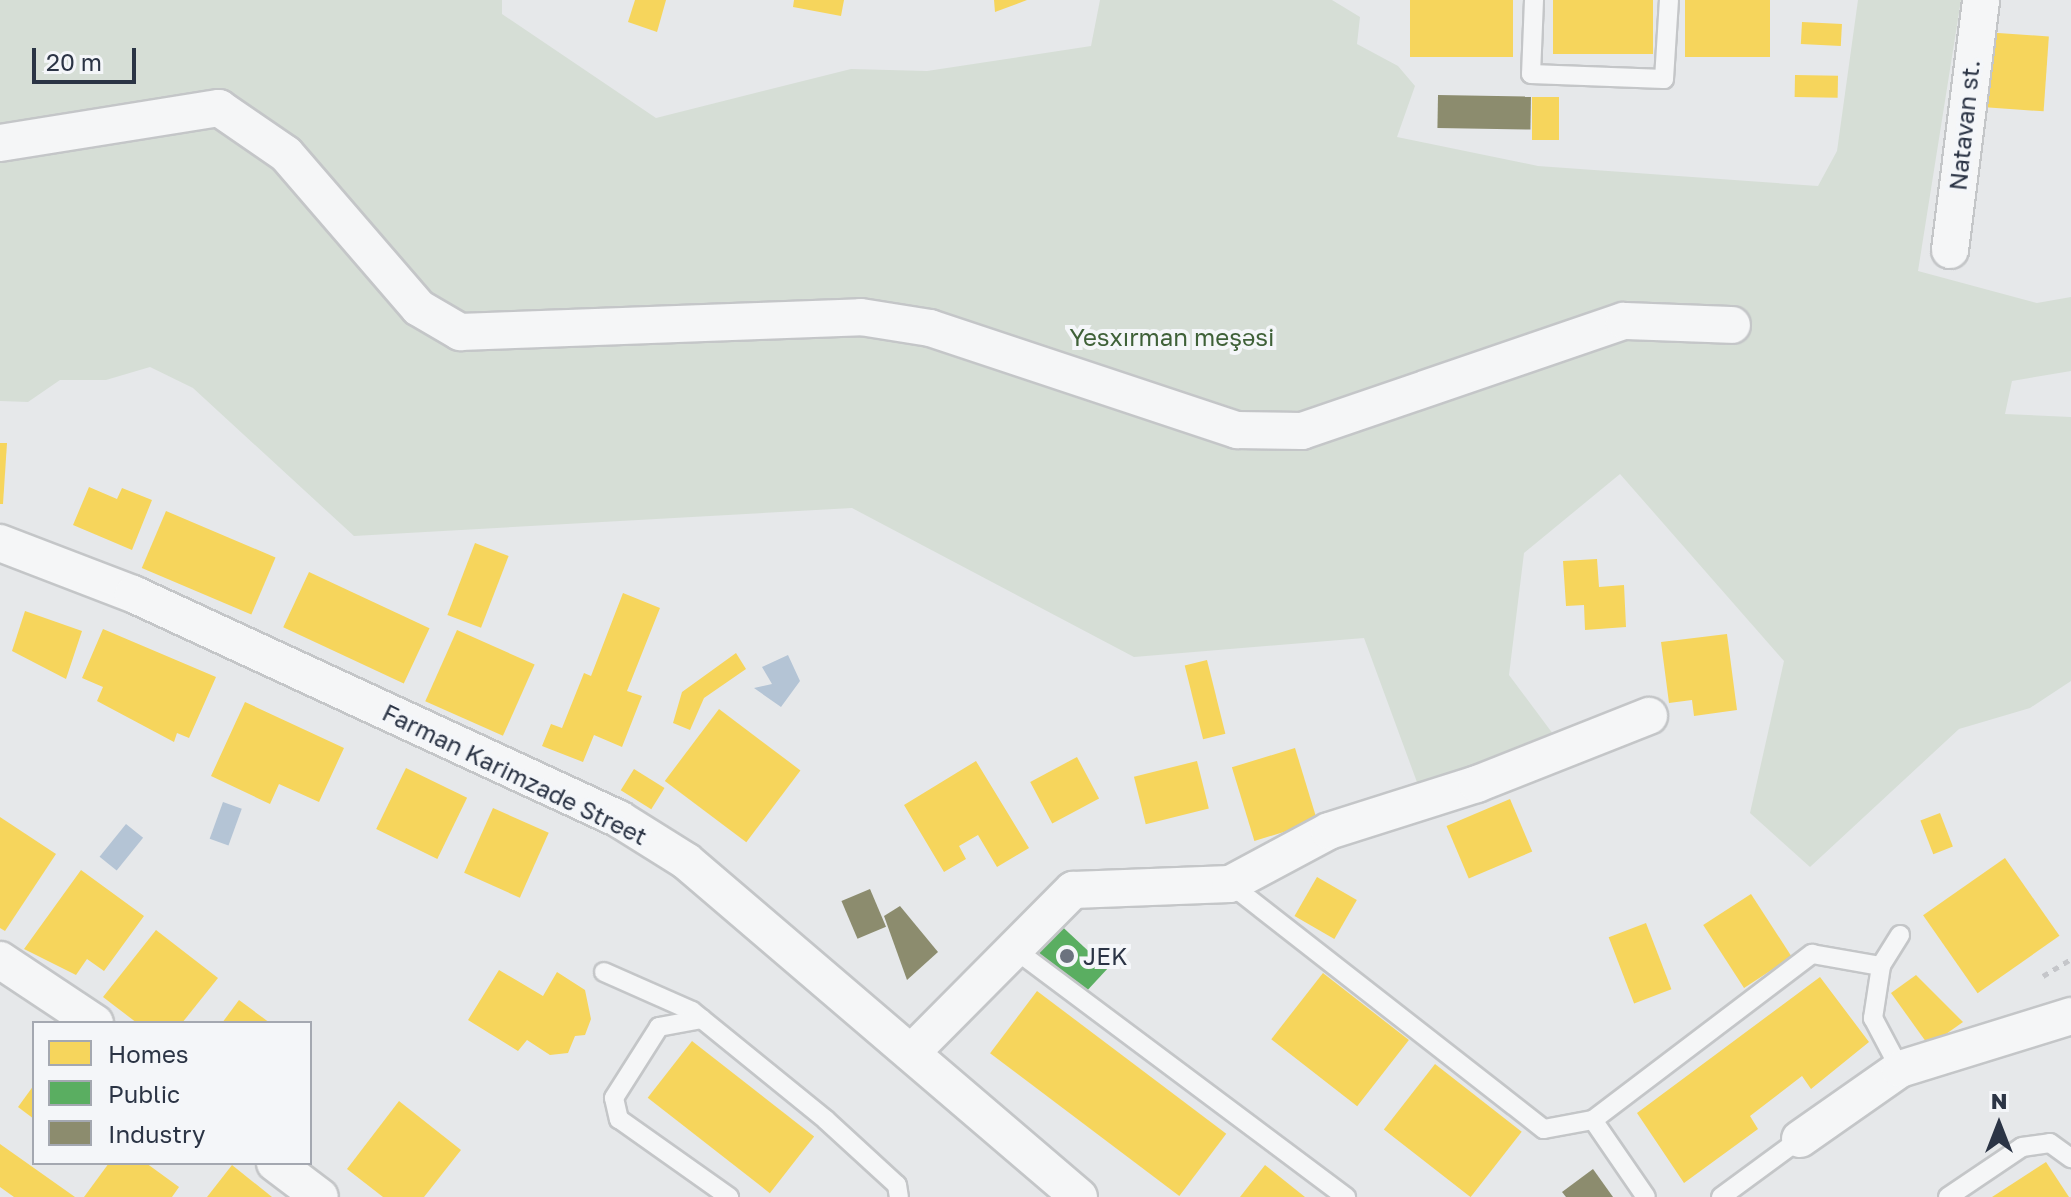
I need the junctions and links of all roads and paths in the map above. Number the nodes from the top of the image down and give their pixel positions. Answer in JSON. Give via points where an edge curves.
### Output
{"nodes":[{"id":1,"x":1534,"y":0,"type":"edge"},
{"id":2,"x":1669,"y":0,"type":"edge"},
{"id":3,"x":1981,"y":0,"type":"edge"},
{"id":4,"x":0,"y":143,"type":"edge"},
{"id":5,"x":1950,"y":250,"type":"dead end"},
{"id":6,"x":1732,"y":325,"type":"dead end"},
{"id":7,"x":0,"y":543,"type":"edge"},
{"id":8,"x":1649,"y":716,"type":"dead end"},
{"id":9,"x":1230,"y":884,"type":"junction"},
{"id":10,"x":1900,"y":935,"type":"dead end"},
{"id":11,"x":1013,"y":948,"type":"junction"},
{"id":12,"x":2071,"y":959,"type":"edge"},
{"id":13,"x":0,"y":960,"type":"edge"},
{"id":14,"x":1881,"y":966,"type":"junction"},
{"id":15,"x":604,"y":972,"type":"dead end"},
{"id":16,"x":2043,"y":976,"type":"dead end"},
{"id":17,"x":2071,"y":1016,"type":"edge"},
{"id":18,"x":702,"y":1019,"type":"junction"},
{"id":19,"x":92,"y":1021,"type":"edge"},
{"id":20,"x":911,"y":1053,"type":"junction"},
{"id":21,"x":1900,"y":1069,"type":"junction"},
{"id":22,"x":1593,"y":1120,"type":"junction"},
{"id":23,"x":1800,"y":1139,"type":"joint"},
{"id":24,"x":2071,"y":1158,"type":"edge"},
{"id":25,"x":278,"y":1165,"type":"edge"},
{"id":26,"x":320,"y":1197,"type":"edge"},
{"id":27,"x":729,"y":1197,"type":"edge"},
{"id":28,"x":899,"y":1197,"type":"edge"},
{"id":29,"x":1079,"y":1197,"type":"edge"},
{"id":30,"x":1346,"y":1197,"type":"edge"},
{"id":31,"x":1646,"y":1197,"type":"edge"},
{"id":32,"x":1721,"y":1197,"type":"edge"},
{"id":33,"x":1948,"y":1197,"type":"edge"}],
"edges":[{"from":1,"to":2,"type":"lane","via":[[1531,74],[1664,79]]},
{"from":3,"to":5,"type":"street","name":"Natavan st."},
{"from":4,"to":6,"type":"street","via":[[219,108],[286,154],[419,308],[460,332],[861,317],[930,328],[1237,430],[1302,431],[1624,321]]},
{"from":7,"to":20,"type":"street","name":"Farman Karimzade Street","via":[[133,594],[619,819],[686,861]]},
{"from":8,"to":9,"type":"street","via":[[1477,784],[1329,831]]},
{"from":9,"to":11,"type":"street","via":[[1073,890]]},
{"from":9,"to":22,"type":"lane","via":[[1544,1129]]},
{"from":10,"to":14,"type":"lane"},
{"from":11,"to":20,"type":"street"},
{"from":11,"to":30,"type":"lane"},
{"from":12,"to":16,"type":"path"},
{"from":13,"to":19,"type":"street"},
{"from":14,"to":21,"type":"lane","via":[[1873,1018]]},
{"from":14,"to":22,"type":"lane","via":[[1812,954]]},
{"from":15,"to":18,"type":"lane"},
{"from":17,"to":21,"type":"street"},
{"from":18,"to":27,"type":"lane","via":[[659,1027],[614,1098],[619,1119]]},
{"from":18,"to":28,"type":"lane","via":[[897,1185]]},
{"from":20,"to":29,"type":"street","name":"Farman Karimzade Street"},
{"from":21,"to":23,"type":"street"},
{"from":22,"to":31,"type":"lane"},
{"from":23,"to":32,"type":"lane"},
{"from":24,"to":33,"type":"lane","via":[[2050,1143],[2022,1147]]},
{"from":25,"to":26,"type":"street"}]}
